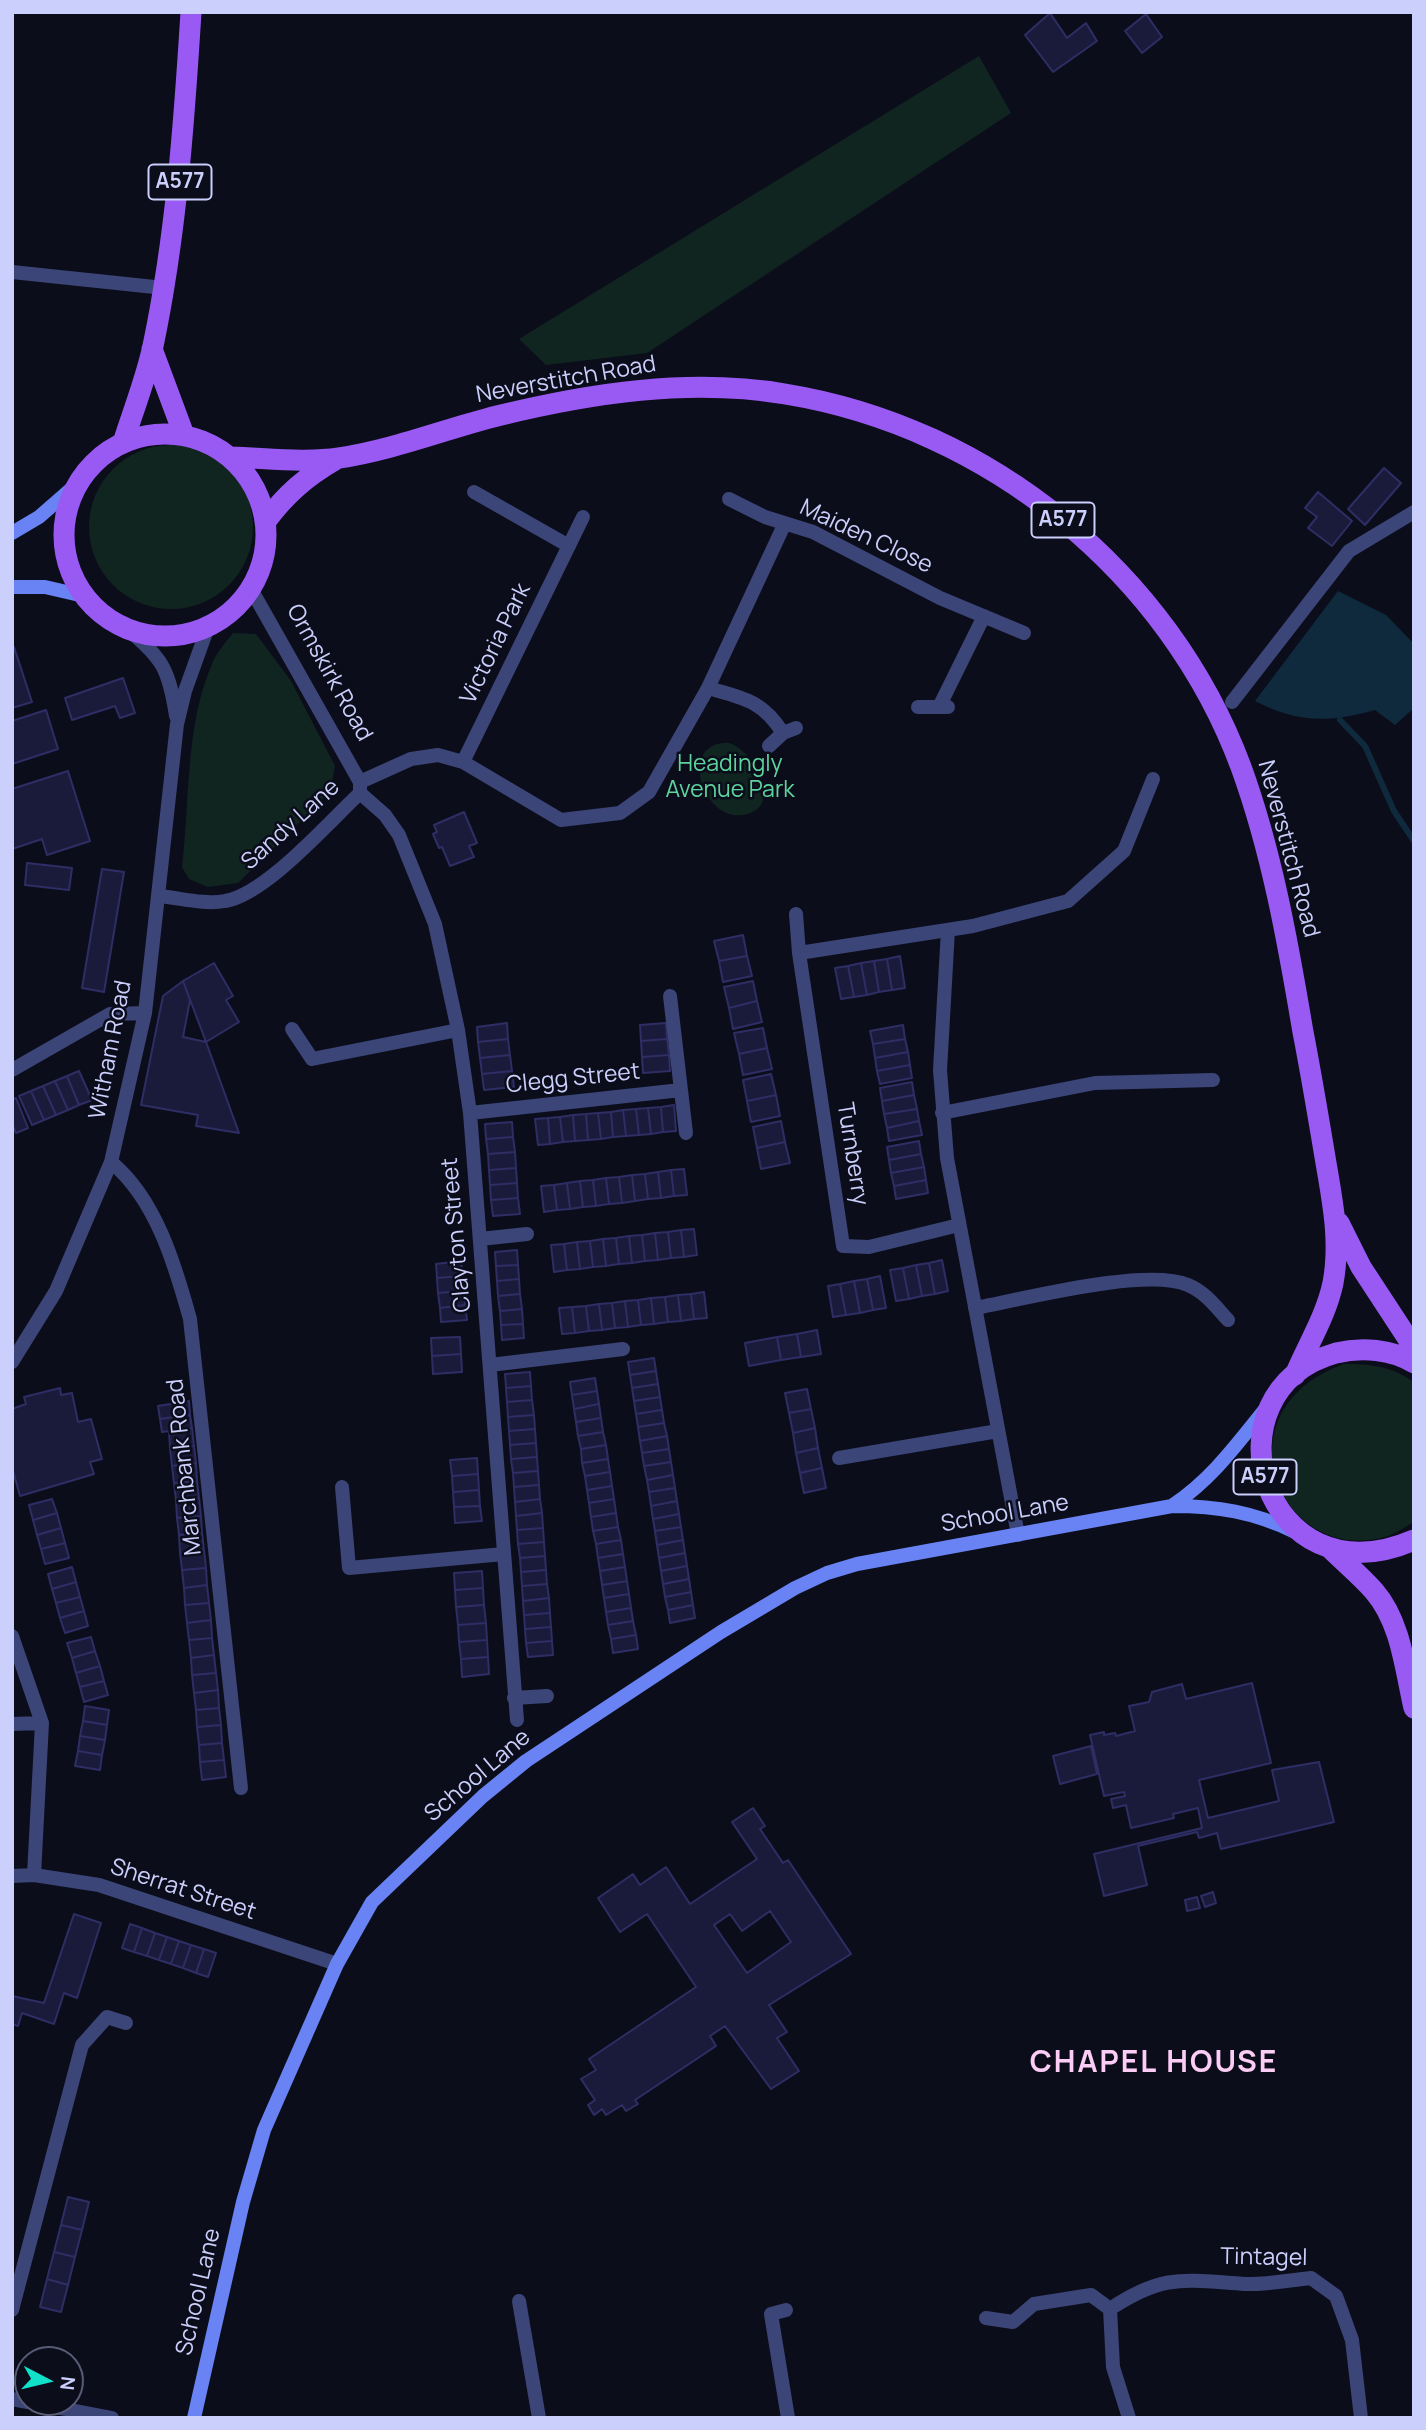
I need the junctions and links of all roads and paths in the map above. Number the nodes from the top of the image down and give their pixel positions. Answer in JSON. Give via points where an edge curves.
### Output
{"nodes":[{"id":1,"x":191,"y":12,"type":"edge"},
{"id":2,"x":12,"y":272,"type":"edge"},
{"id":3,"x":163,"y":288,"type":"junction"},
{"id":4,"x":152,"y":349,"type":"junction"},
{"id":5,"x":184,"y":435,"type":"junction"},
{"id":6,"x":123,"y":443,"type":"junction"},
{"id":7,"x":231,"y":457,"type":"junction"},
{"id":8,"x":337,"y":459,"type":"junction"},
{"id":9,"x":78,"y":483,"type":"junction"},
{"id":10,"x":474,"y":492,"type":"dead end"},
{"id":11,"x":729,"y":499,"type":"dead end"},
{"id":12,"x":1414,"y":512,"type":"edge"},
{"id":13,"x":583,"y":517,"type":"dead end"},
{"id":14,"x":266,"y":521,"type":"junction"},
{"id":15,"x":785,"y":523,"type":"junction"},
{"id":16,"x":12,"y":533,"type":"edge"},
{"id":17,"x":569,"y":546,"type":"junction"},
{"id":18,"x":12,"y":587,"type":"edge"},
{"id":19,"x":251,"y":589,"type":"junction"},
{"id":20,"x":85,"y":596,"type":"junction"},
{"id":21,"x":984,"y":616,"type":"junction"},
{"id":22,"x":208,"y":627,"type":"junction"},
{"id":23,"x":127,"y":629,"type":"junction"},
{"id":24,"x":1024,"y":633,"type":"dead end"},
{"id":25,"x":708,"y":688,"type":"junction"},
{"id":26,"x":1232,"y":702,"type":"dead end"},
{"id":27,"x":919,"y":707,"type":"dead end"},
{"id":28,"x":177,"y":724,"type":"junction"},
{"id":29,"x":769,"y":746,"type":"dead end"},
{"id":30,"x":463,"y":762,"type":"junction"},
{"id":31,"x":1153,"y":779,"type":"dead end"},
{"id":32,"x":360,"y":788,"type":"junction"},
{"id":33,"x":160,"y":896,"type":"junction"},
{"id":34,"x":796,"y":914,"type":"dead end"},
{"id":35,"x":948,"y":930,"type":"junction"},
{"id":36,"x":799,"y":953,"type":"junction"},
{"id":37,"x":670,"y":996,"type":"dead end"},
{"id":38,"x":145,"y":1013,"type":"junction"},
{"id":39,"x":292,"y":1029,"type":"dead end"},
{"id":40,"x":458,"y":1030,"type":"junction"},
{"id":41,"x":12,"y":1070,"type":"edge"},
{"id":42,"x":1213,"y":1080,"type":"dead end"},
{"id":43,"x":681,"y":1090,"type":"junction"},
{"id":44,"x":470,"y":1113,"type":"junction"},
{"id":45,"x":942,"y":1113,"type":"junction"},
{"id":46,"x":686,"y":1133,"type":"dead end"},
{"id":47,"x":111,"y":1162,"type":"junction"},
{"id":48,"x":1335,"y":1215,"type":"junction"},
{"id":49,"x":959,"y":1225,"type":"junction"},
{"id":50,"x":527,"y":1234,"type":"dead end"},
{"id":51,"x":480,"y":1239,"type":"junction"},
{"id":52,"x":975,"y":1308,"type":"junction"},
{"id":53,"x":1228,"y":1320,"type":"dead end"},
{"id":54,"x":1414,"y":1348,"type":"edge"},
{"id":55,"x":623,"y":1349,"type":"dead end"},
{"id":56,"x":12,"y":1362,"type":"edge"},
{"id":57,"x":1414,"y":1363,"type":"edge"},
{"id":58,"x":490,"y":1365,"type":"junction"},
{"id":59,"x":1295,"y":1375,"type":"junction"},
{"id":60,"x":1277,"y":1395,"type":"junction"},
{"id":61,"x":998,"y":1431,"type":"junction"},
{"id":62,"x":839,"y":1458,"type":"dead end"},
{"id":63,"x":342,"y":1488,"type":"dead end"},
{"id":64,"x":1171,"y":1506,"type":"junction"},
{"id":65,"x":1018,"y":1535,"type":"junction"},
{"id":66,"x":1414,"y":1540,"type":"edge"},
{"id":67,"x":1323,"y":1546,"type":"junction"},
{"id":68,"x":504,"y":1554,"type":"junction"},
{"id":69,"x":12,"y":1636,"type":"edge"},
{"id":70,"x":547,"y":1696,"type":"dead end"},
{"id":71,"x":514,"y":1698,"type":"junction"},
{"id":72,"x":1414,"y":1708,"type":"edge"},
{"id":73,"x":517,"y":1720,"type":"dead end"},
{"id":74,"x":42,"y":1723,"type":"junction"},
{"id":75,"x":12,"y":1724,"type":"edge"},
{"id":76,"x":241,"y":1788,"type":"dead end"},
{"id":77,"x":34,"y":1875,"type":"junction"},
{"id":78,"x":12,"y":1876,"type":"edge"},
{"id":79,"x":337,"y":1964,"type":"junction"},
{"id":80,"x":126,"y":2023,"type":"dead end"},
{"id":81,"x":519,"y":2301,"type":"dead end"},
{"id":82,"x":1110,"y":2309,"type":"junction"},
{"id":83,"x":12,"y":2310,"type":"edge"},
{"id":84,"x":786,"y":2311,"type":"dead end"},
{"id":85,"x":986,"y":2318,"type":"dead end"},
{"id":86,"x":84,"y":2413,"type":"edge"},
{"id":87,"x":111,"y":2418,"type":"edge"},
{"id":88,"x":194,"y":2418,"type":"edge"},
{"id":89,"x":539,"y":2418,"type":"edge"},
{"id":90,"x":788,"y":2418,"type":"edge"},
{"id":91,"x":1129,"y":2418,"type":"edge"},
{"id":92,"x":1361,"y":2418,"type":"edge"}],
"edges":[{"from":1,"to":3,"type":"main road","number":"A577","via":[[180,178]]},
{"from":2,"to":3,"type":"street"},
{"from":3,"to":4,"type":"main road","number":"A577"},
{"from":4,"to":5,"type":"main road"},
{"from":4,"to":6,"type":"main road","number":"A577"},
{"from":5,"to":6,"type":"main road","number":"A577","via":[[153,434]]},
{"from":5,"to":7,"type":"main road","number":"A577"},
{"from":6,"to":9,"type":"main road","number":"A577","via":[[97,460]]},
{"from":7,"to":8,"type":"main road","name":"Neverstitch Road","number":"A577"},
{"from":7,"to":14,"type":"main road","number":"A577","via":[[253,486]]},
{"from":8,"to":14,"type":"main road","name":"Neverstitch Road","number":"A577","via":[[304,477]]},
{"from":8,"to":48,"type":"main road","name":"Neverstitch Road","number":"A577","via":[[498,416],[603,395],[676,387],[734,389],[824,402],[922,434],[1018,486],[1061,518],[1130,583],[1159,620],[1185,657],[1240,766],[1275,884]]},
{"from":9,"to":16,"type":"street","via":[[39,517]]},
{"from":9,"to":20,"type":"main road","number":"A577","via":[[67,511],[64,541],[70,570]]},
{"from":10,"to":17,"type":"street"},
{"from":11,"to":15,"type":"street","name":"Maiden Close"},
{"from":12,"to":26,"type":"street","via":[[1349,551]]},
{"from":13,"to":17,"type":"street","name":"Victoria Park"},
{"from":14,"to":19,"type":"main road","number":"A577","via":[[262,567]]},
{"from":15,"to":21,"type":"street","name":"Maiden Close","via":[[813,532]]},
{"from":15,"to":25,"type":"street"},
{"from":17,"to":30,"type":"street","name":"Victoria Park"},
{"from":18,"to":20,"type":"street","via":[[45,587]]},
{"from":19,"to":22,"type":"main road","number":"A577","via":[[232,611]]},
{"from":19,"to":32,"type":"street","name":"Ormskirk Road"},
{"from":20,"to":23,"type":"main road","number":"A577","via":[[104,616]]},
{"from":21,"to":24,"type":"street","name":"Maiden Close"},
{"from":21,"to":27,"type":"street","via":[[944,706]]},
{"from":22,"to":23,"type":"main road","number":"A577","via":[[168,636]]},
{"from":22,"to":28,"type":"street","name":"Witham Road"},
{"from":23,"to":28,"type":"street","name":"Witham Road","via":[[155,651],[166,670]]},
{"from":25,"to":29,"type":"street","via":[[752,701],[789,730]]},
{"from":25,"to":30,"type":"street","via":[[649,792],[620,813],[561,820]]},
{"from":28,"to":33,"type":"street","name":"Witham Road"},
{"from":30,"to":32,"type":"street","via":[[438,755],[418,758]]},
{"from":31,"to":35,"type":"street","via":[[1124,851],[1068,901]]},
{"from":32,"to":33,"type":"street","name":"Sandy Lane","via":[[249,893],[221,902]]},
{"from":32,"to":40,"type":"street","name":"Clayton Street","via":[[385,815],[404,848],[435,924]]},
{"from":33,"to":38,"type":"street","name":"Witham Road"},
{"from":34,"to":36,"type":"street","name":"Turnberry"},
{"from":35,"to":36,"type":"street"},
{"from":35,"to":45,"type":"street"},
{"from":36,"to":49,"type":"street","name":"Turnberry","via":[[843,1246],[869,1247]]},
{"from":37,"to":43,"type":"street"},
{"from":38,"to":41,"type":"street","via":[[110,1014]]},
{"from":38,"to":47,"type":"street","name":"Witham Road"},
{"from":39,"to":40,"type":"street","via":[[312,1059]]},
{"from":40,"to":44,"type":"street","name":"Clayton Street"},
{"from":42,"to":45,"type":"street","via":[[1095,1083]]},
{"from":43,"to":44,"type":"street","name":"Clegg Street"},
{"from":43,"to":46,"type":"street"},
{"from":44,"to":51,"type":"street","name":"Clayton Street"},
{"from":45,"to":49,"type":"street"},
{"from":47,"to":56,"type":"street","name":"Witham Road","via":[[56,1291]]},
{"from":47,"to":76,"type":"street","name":"Marchbank Road","via":[[130,1178],[173,1258],[190,1319]]},
{"from":48,"to":54,"type":"main road","name":"Neverstitch Road","number":"A577","via":[[1361,1267]]},
{"from":48,"to":59,"type":"main road","name":"Neverstitch Road","number":"A577","via":[[1336,1258],[1328,1301]]},
{"from":49,"to":52,"type":"street"},
{"from":50,"to":51,"type":"street"},
{"from":51,"to":58,"type":"street","name":"Clayton Street"},
{"from":52,"to":53,"type":"street","via":[[1141,1278],[1188,1284]]},
{"from":52,"to":61,"type":"street"},
{"from":55,"to":58,"type":"street"},
{"from":57,"to":59,"type":"main road","number":"A577","via":[[1381,1350],[1350,1350],[1321,1358]]},
{"from":58,"to":68,"type":"street","name":"Clayton Street"},
{"from":59,"to":60,"type":"main road","number":"A577"},
{"from":60,"to":64,"type":"street","name":"School Lane","via":[[1219,1468]]},
{"from":60,"to":67,"type":"main road","number":"A577","via":[[1263,1427],[1261,1461],[1269,1494],[1288,1522]]},
{"from":61,"to":62,"type":"street"},
{"from":61,"to":65,"type":"street"},
{"from":63,"to":68,"type":"street","via":[[349,1568]]},
{"from":64,"to":65,"type":"street","name":"School Lane"},
{"from":64,"to":67,"type":"street","name":"School Lane","via":[[1238,1510]]},
{"from":65,"to":79,"type":"street","name":"School Lane","via":[[827,1573],[721,1632],[509,1774],[372,1902]]},
{"from":66,"to":67,"type":"main road","via":[[1360,1554]]},
{"from":67,"to":72,"type":"main road","number":"A577","via":[[1375,1592],[1386,1608]]},
{"from":68,"to":71,"type":"street","name":"Clayton Street"},
{"from":69,"to":74,"type":"street"},
{"from":70,"to":71,"type":"street"},
{"from":71,"to":73,"type":"street","name":"Clayton Street"},
{"from":74,"to":75,"type":"street"},
{"from":74,"to":77,"type":"street"},
{"from":77,"to":78,"type":"street","name":"Sherrat Street"},
{"from":77,"to":79,"type":"street","name":"Sherrat Street","via":[[99,1885]]},
{"from":79,"to":88,"type":"street","name":"School Lane","via":[[264,2130]]},
{"from":80,"to":83,"type":"street","via":[[107,2017],[82,2045]]},
{"from":81,"to":89,"type":"street"},
{"from":82,"to":85,"type":"street","via":[[1091,2295],[1034,2304],[1013,2322]]},
{"from":82,"to":91,"type":"street","via":[[1113,2367]]},
{"from":82,"to":92,"type":"street","name":"Tintagel","via":[[1163,2281],[1248,2284],[1311,2277],[1336,2296],[1352,2340]]},
{"from":84,"to":90,"type":"street","via":[[771,2314]]},
{"from":86,"to":87,"type":"street"}]}
